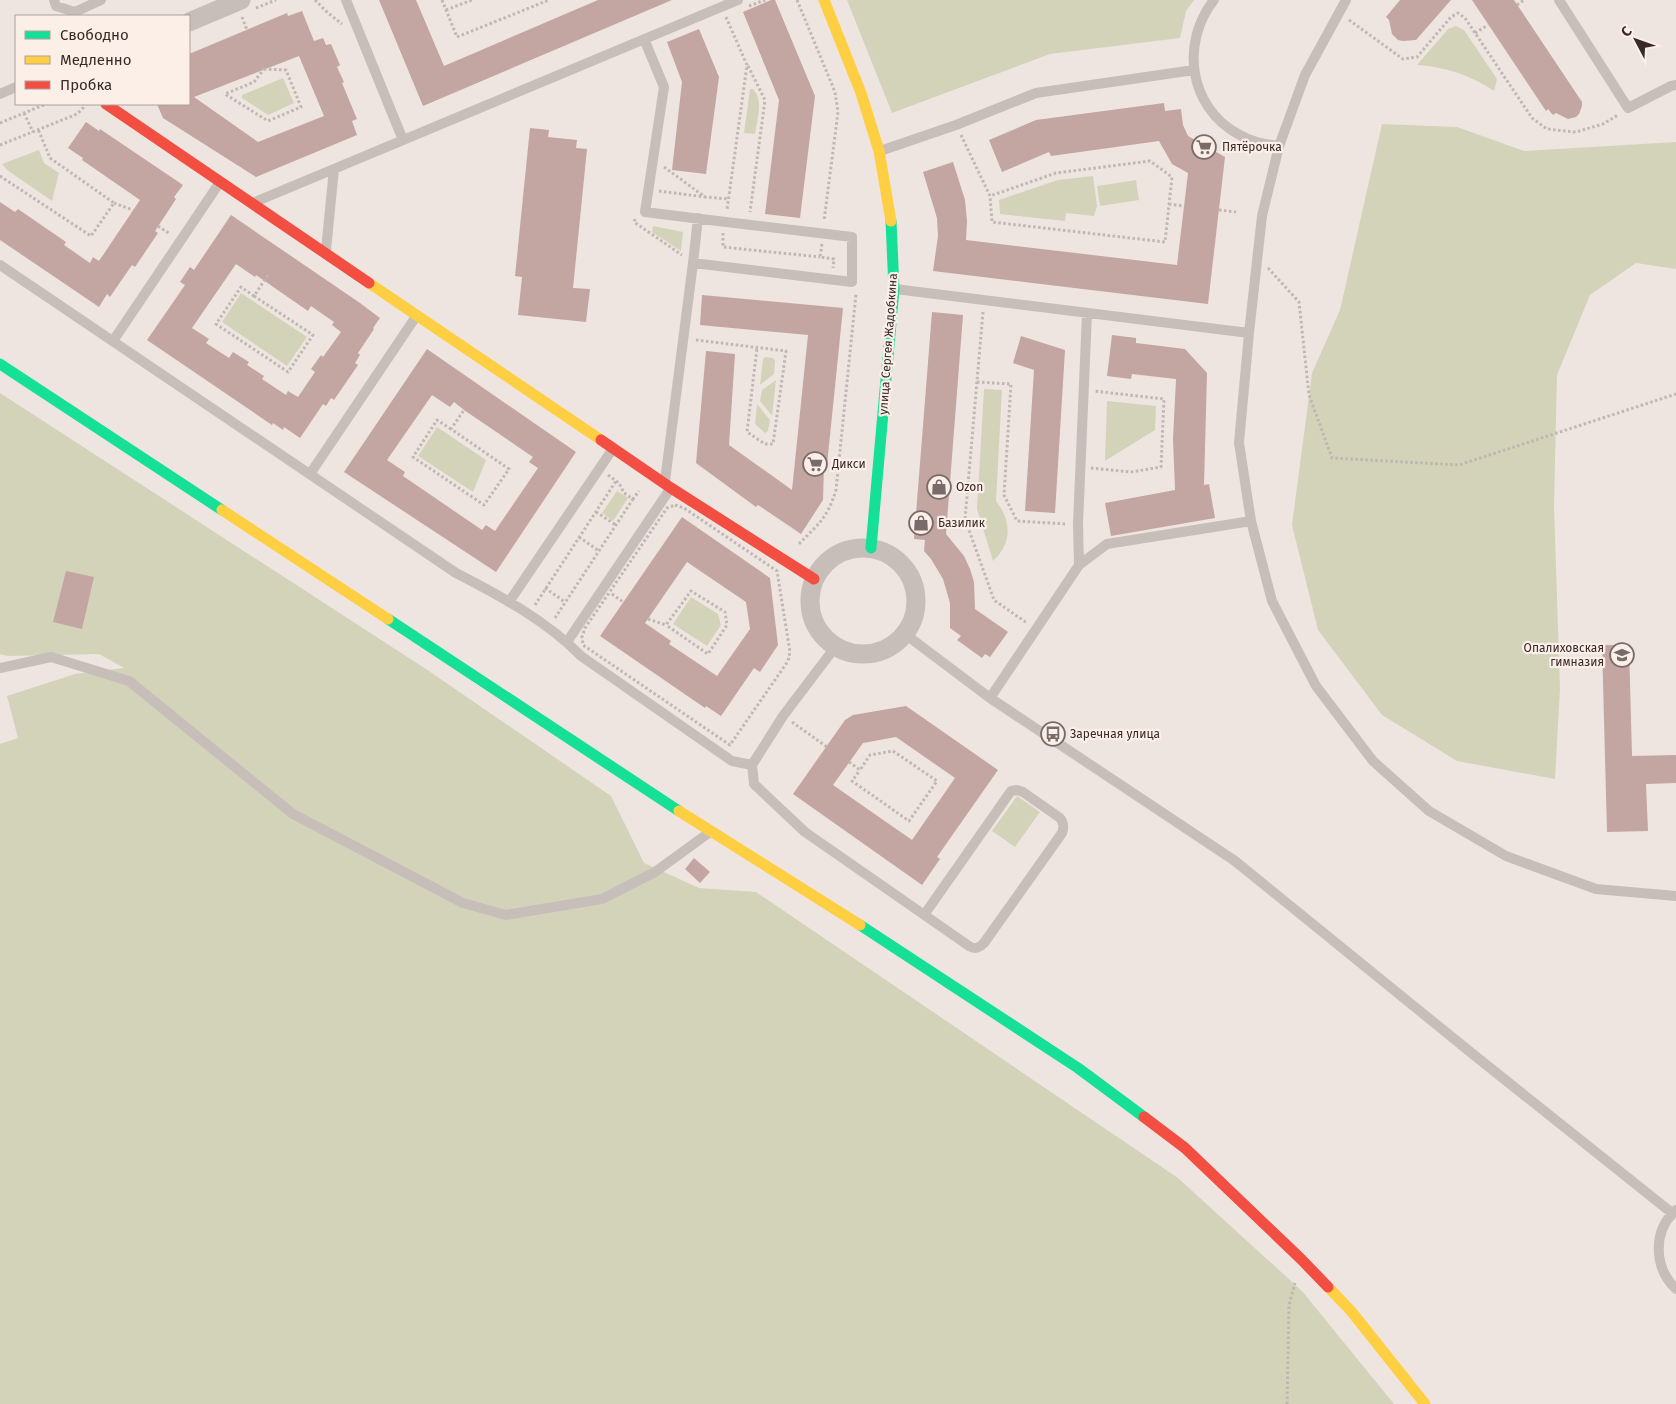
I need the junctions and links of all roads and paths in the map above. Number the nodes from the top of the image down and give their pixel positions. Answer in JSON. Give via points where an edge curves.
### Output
{"nodes":[{"id":1,"x":54,"y":0,"type":"edge"},
{"id":2,"x":101,"y":0,"type":"edge"},
{"id":3,"x":346,"y":0,"type":"edge"},
{"id":4,"x":442,"y":0,"type":"edge"},
{"id":5,"x":472,"y":0,"type":"edge"},
{"id":6,"x":549,"y":0,"type":"edge"},
{"id":7,"x":765,"y":0,"type":"edge"},
{"id":8,"x":797,"y":0,"type":"edge"},
{"id":9,"x":824,"y":0,"type":"edge"},
{"id":10,"x":1214,"y":0,"type":"edge"},
{"id":11,"x":1346,"y":0,"type":"edge"},
{"id":12,"x":1524,"y":0,"type":"edge"},
{"id":13,"x":1559,"y":0,"type":"edge"},
{"id":14,"x":739,"y":5,"type":"edge"},
{"id":15,"x":1517,"y":5,"type":"dead end"},
{"id":16,"x":241,"y":7,"type":"edge"},
{"id":17,"x":446,"y":10,"type":"junction"},
{"id":18,"x":1339,"y":12,"type":"junction"},
{"id":19,"x":733,"y":13,"type":"dead end"},
{"id":20,"x":725,"y":16,"type":"junction"},
{"id":21,"x":717,"y":20,"type":"dead end"},
{"id":22,"x":190,"y":22,"type":"edge"},
{"id":23,"x":1488,"y":24,"type":"dead end"},
{"id":24,"x":247,"y":30,"type":"dead end"},
{"id":25,"x":1475,"y":33,"type":"junction"},
{"id":26,"x":644,"y":39,"type":"junction"},
{"id":27,"x":748,"y":66,"type":"junction"},
{"id":28,"x":264,"y":70,"type":"joint"},
{"id":29,"x":1194,"y":70,"type":"junction"},
{"id":30,"x":1676,"y":85,"type":"edge"},
{"id":31,"x":15,"y":87,"type":"edge"},
{"id":32,"x":0,"y":94,"type":"edge"},
{"id":33,"x":44,"y":105,"type":"edge"},
{"id":34,"x":86,"y":105,"type":"edge"},
{"id":35,"x":107,"y":105,"type":"edge"},
{"id":36,"x":1628,"y":108,"type":"junction"},
{"id":37,"x":24,"y":113,"type":"junction"},
{"id":38,"x":0,"y":123,"type":"edge"},
{"id":39,"x":956,"y":125,"type":"junction"},
{"id":40,"x":38,"y":129,"type":"junction"},
{"id":41,"x":32,"y":132,"type":"junction"},
{"id":42,"x":403,"y":140,"type":"junction"},
{"id":43,"x":0,"y":145,"type":"edge"},
{"id":44,"x":1279,"y":146,"type":"junction"},
{"id":45,"x":879,"y":151,"type":"junction"},
{"id":46,"x":660,"y":165,"type":"dead end"},
{"id":47,"x":334,"y":169,"type":"junction"},
{"id":48,"x":0,"y":176,"type":"edge"},
{"id":49,"x":220,"y":182,"type":"junction"},
{"id":50,"x":649,"y":190,"type":"junction"},
{"id":51,"x":990,"y":196,"type":"junction"},
{"id":52,"x":706,"y":197,"type":"junction"},
{"id":53,"x":729,"y":199,"type":"junction"},
{"id":54,"x":114,"y":203,"type":"junction"},
{"id":55,"x":252,"y":203,"type":"junction"},
{"id":56,"x":1169,"y":204,"type":"junction"},
{"id":57,"x":1184,"y":206,"type":"dead end"},
{"id":58,"x":133,"y":210,"type":"dead end"},
{"id":59,"x":1219,"y":210,"type":"dead end"},
{"id":60,"x":1236,"y":212,"type":"dead end"},
{"id":61,"x":636,"y":214,"type":"dead end"},
{"id":62,"x":734,"y":214,"type":"dead end"},
{"id":63,"x":749,"y":215,"type":"dead end"},
{"id":64,"x":703,"y":219,"type":"junction"},
{"id":65,"x":824,"y":224,"type":"dead end"},
{"id":66,"x":158,"y":226,"type":"dead end"},
{"id":67,"x":177,"y":228,"type":"dead end"},
{"id":68,"x":830,"y":245,"type":"dead end"},
{"id":69,"x":722,"y":247,"type":"junction"},
{"id":70,"x":325,"y":253,"type":"junction"},
{"id":71,"x":684,"y":256,"type":"dead end"},
{"id":72,"x":820,"y":257,"type":"junction"},
{"id":73,"x":1258,"y":257,"type":"junction"},
{"id":74,"x":693,"y":264,"type":"junction"},
{"id":75,"x":0,"y":265,"type":"edge"},
{"id":76,"x":708,"y":265,"type":"junction"},
{"id":77,"x":268,"y":276,"type":"dead end"},
{"id":78,"x":836,"y":280,"type":"junction"},
{"id":79,"x":894,"y":289,"type":"junction"},
{"id":80,"x":254,"y":296,"type":"junction"},
{"id":81,"x":984,"y":301,"type":"junction"},
{"id":82,"x":1087,"y":313,"type":"junction"},
{"id":83,"x":417,"y":316,"type":"junction"},
{"id":84,"x":1249,"y":333,"type":"junction"},
{"id":85,"x":690,"y":340,"type":"dead end"},
{"id":86,"x":113,"y":341,"type":"junction"},
{"id":87,"x":757,"y":348,"type":"junction"},
{"id":88,"x":0,"y":364,"type":"edge"},
{"id":89,"x":977,"y":382,"type":"junction"},
{"id":90,"x":1084,"y":389,"type":"junction"},
{"id":91,"x":1676,"y":394,"type":"edge"},
{"id":92,"x":464,"y":410,"type":"dead end"},
{"id":93,"x":451,"y":429,"type":"junction"},
{"id":94,"x":613,"y":449,"type":"junction"},
{"id":95,"x":1081,"y":466,"type":"junction"},
{"id":96,"x":310,"y":474,"type":"junction"},
{"id":97,"x":616,"y":481,"type":"dead end"},
{"id":98,"x":668,"y":486,"type":"junction"},
{"id":99,"x":633,"y":499,"type":"dead end"},
{"id":100,"x":686,"y":504,"type":"junction"},
{"id":101,"x":596,"y":512,"type":"junction"},
{"id":102,"x":1251,"y":521,"type":"junction"},
{"id":103,"x":1078,"y":524,"type":"junction"},
{"id":104,"x":616,"y":525,"type":"junction"},
{"id":105,"x":579,"y":537,"type":"junction"},
{"id":106,"x":872,"y":548,"type":"junction"},
{"id":107,"x":599,"y":551,"type":"junction"},
{"id":108,"x":787,"y":562,"type":"junction"},
{"id":109,"x":1079,"y":564,"type":"junction"},
{"id":110,"x":814,"y":579,"type":"junction"},
{"id":111,"x":779,"y":583,"type":"junction"},
{"id":112,"x":546,"y":588,"type":"junction"},
{"id":113,"x":515,"y":593,"type":"junction"},
{"id":114,"x":609,"y":593,"type":"junction"},
{"id":115,"x":509,"y":602,"type":"junction"},
{"id":116,"x":565,"y":602,"type":"junction"},
{"id":117,"x":623,"y":602,"type":"dead end"},
{"id":118,"x":534,"y":606,"type":"junction"},
{"id":119,"x":541,"y":610,"type":"dead end"},
{"id":120,"x":548,"y":614,"type":"dead end"},
{"id":121,"x":554,"y":618,"type":"junction"},
{"id":122,"x":648,"y":619,"type":"dead end"},
{"id":123,"x":666,"y":625,"type":"junction"},
{"id":124,"x":1036,"y":630,"type":"junction"},
{"id":125,"x":578,"y":634,"type":"junction"},
{"id":126,"x":905,"y":634,"type":"junction"},
{"id":127,"x":567,"y":642,"type":"junction"},
{"id":128,"x":836,"y":646,"type":"junction"},
{"id":129,"x":0,"y":668,"type":"edge"},
{"id":130,"x":990,"y":698,"type":"junction"},
{"id":131,"x":783,"y":716,"type":"junction"},
{"id":132,"x":827,"y":747,"type":"dead end"},
{"id":133,"x":849,"y":762,"type":"dead end"},
{"id":134,"x":752,"y":765,"type":"junction"},
{"id":135,"x":860,"y":770,"type":"junction"},
{"id":136,"x":710,"y":831,"type":"junction"},
{"id":137,"x":1676,"y":896,"type":"edge"},
{"id":138,"x":924,"y":915,"type":"junction"},
{"id":139,"x":1674,"y":1212,"type":"edge"},
{"id":140,"x":1302,"y":1259,"type":"junction"},
{"id":141,"x":1676,"y":1289,"type":"edge"},
{"id":142,"x":1287,"y":1404,"type":"edge"},
{"id":143,"x":1425,"y":1404,"type":"edge"}],
"edges":[{"from":1,"to":2,"type":"lane","via":[[56,6],[75,12]]},
{"from":3,"to":42,"type":"lane"},
{"from":4,"to":17,"type":"path"},
{"from":5,"to":17,"type":"path"},
{"from":6,"to":17,"type":"path","via":[[457,37]]},
{"from":7,"to":14,"type":"path"},
{"from":8,"to":65,"type":"path","via":[[835,92],[838,112]]},
{"from":9,"to":45,"type":"street","name":"улица Сергея Жадобкина","via":[[861,93]]},
{"from":10,"to":29,"type":"lane","via":[[1200,20],[1196,34]]},
{"from":11,"to":18,"type":"lane"},
{"from":12,"to":15,"type":"path"},
{"from":13,"to":36,"type":"lane"},
{"from":14,"to":26,"type":"lane"},
{"from":16,"to":22,"type":"street"},
{"from":16,"to":24,"type":"path"},
{"from":18,"to":25,"type":"path","via":[[1403,58],[1416,58],[1458,13]]},
{"from":18,"to":44,"type":"lane","via":[[1304,75]]},
{"from":19,"to":20,"type":"path"},
{"from":20,"to":21,"type":"path"},
{"from":20,"to":27,"type":"path"},
{"from":23,"to":25,"type":"path"},
{"from":25,"to":36,"type":"path","via":[[1532,118],[1547,129],[1576,132],[1603,124]]},
{"from":26,"to":42,"type":"lane"},
{"from":26,"to":50,"type":"lane","via":[[664,87]]},
{"from":27,"to":53,"type":"path"},
{"from":27,"to":63,"type":"path","via":[[765,100]]},
{"from":28,"to":28,"type":"path","via":[[286,70],[301,107],[268,121],[225,94],[254,82]]},
{"from":29,"to":39,"type":"lane","via":[[1036,93]]},
{"from":29,"to":44,"type":"lane","via":[[1206,104],[1225,126],[1250,140]]},
{"from":30,"to":36,"type":"lane"},
{"from":31,"to":32,"type":"lane"},
{"from":33,"to":37,"type":"path"},
{"from":34,"to":40,"type":"path","via":[[77,114]]},
{"from":35,"to":49,"type":"street"},
{"from":37,"to":38,"type":"path"},
{"from":37,"to":41,"type":"path"},
{"from":39,"to":45,"type":"lane"},
{"from":39,"to":51,"type":"path"},
{"from":40,"to":41,"type":"path"},
{"from":40,"to":54,"type":"path","via":[[50,158]]},
{"from":41,"to":43,"type":"path"},
{"from":42,"to":47,"type":"lane"},
{"from":44,"to":73,"type":"lane","via":[[1262,216]]},
{"from":45,"to":79,"type":"street","name":"улица Сергея Жадобкина","via":[[891,215]]},
{"from":46,"to":52,"type":"path"},
{"from":47,"to":55,"type":"lane"},
{"from":47,"to":70,"type":"lane"},
{"from":48,"to":54,"type":"path","via":[[91,236]]},
{"from":49,"to":55,"type":"street"},
{"from":49,"to":86,"type":"lane"},
{"from":50,"to":52,"type":"path"},
{"from":50,"to":64,"type":"lane","via":[[645,212]]},
{"from":51,"to":56,"type":"path","via":[[1056,173],[1150,161],[1172,177]]},
{"from":51,"to":56,"type":"path","via":[[992,222],[1164,242]]},
{"from":52,"to":53,"type":"path"},
{"from":53,"to":62,"type":"path","via":[[726,213]]},
{"from":54,"to":58,"type":"path"},
{"from":55,"to":70,"type":"street"},
{"from":56,"to":57,"type":"path"},
{"from":59,"to":60,"type":"path"},
{"from":61,"to":71,"type":"path","via":[[634,222]]},
{"from":64,"to":69,"type":"path","via":[[714,232],[724,233]]},
{"from":64,"to":74,"type":"lane"},
{"from":64,"to":78,"type":"lane","via":[[852,237],[852,282]]},
{"from":66,"to":67,"type":"path","via":[[172,236]]},
{"from":68,"to":72,"type":"path","via":[[822,244]]},
{"from":69,"to":72,"type":"path"},
{"from":69,"to":76,"type":"path","via":[[721,257],[718,260],[711,258]]},
{"from":70,"to":83,"type":"street"},
{"from":72,"to":78,"type":"path","via":[[834,260]]},
{"from":73,"to":84,"type":"lane"},
{"from":73,"to":91,"type":"path","via":[[1299,302],[1309,395],[1332,458],[1459,465]]},
{"from":74,"to":76,"type":"lane"},
{"from":74,"to":98,"type":"lane"},
{"from":75,"to":86,"type":"lane"},
{"from":76,"to":78,"type":"lane"},
{"from":77,"to":80,"type":"path"},
{"from":78,"to":108,"type":"path","via":[[835,292],[856,294],[836,490],[822,522],[794,548]]},
{"from":79,"to":81,"type":"lane"},
{"from":79,"to":106,"type":"street","name":"улица Сергея Жадобкина"},
{"from":80,"to":80,"type":"path","via":[[241,287],[216,324],[288,372],[313,335]]},
{"from":81,"to":82,"type":"lane"},
{"from":81,"to":89,"type":"path"},
{"from":82,"to":84,"type":"lane"},
{"from":82,"to":90,"type":"lane"},
{"from":83,"to":94,"type":"street"},
{"from":83,"to":96,"type":"lane"},
{"from":84,"to":102,"type":"lane","via":[[1238,443]]},
{"from":85,"to":87,"type":"path"},
{"from":86,"to":96,"type":"lane"},
{"from":87,"to":87,"type":"path","via":[[786,351],[773,444],[765,444],[747,432]]},
{"from":88,"to":136,"type":"street"},
{"from":89,"to":103,"type":"path","via":[[1011,384],[1004,495],[1017,521]]},
{"from":89,"to":124,"type":"path","via":[[965,519],[994,600]]},
{"from":90,"to":95,"type":"lane"},
{"from":90,"to":95,"type":"path","via":[[1164,399],[1161,467],[1131,472]]},
{"from":92,"to":93,"type":"path"},
{"from":93,"to":93,"type":"path","via":[[509,469],[484,505],[412,456],[437,420]]},
{"from":94,"to":98,"type":"street"},
{"from":94,"to":113,"type":"lane"},
{"from":95,"to":103,"type":"lane"},
{"from":96,"to":115,"type":"lane","via":[[456,573]]},
{"from":97,"to":101,"type":"path"},
{"from":98,"to":100,"type":"street"},
{"from":98,"to":125,"type":"lane"},
{"from":99,"to":104,"type":"path"},
{"from":100,"to":108,"type":"street"},
{"from":100,"to":111,"type":"path","via":[[777,570]]},
{"from":100,"to":114,"type":"path","via":[[667,508]]},
{"from":101,"to":104,"type":"path"},
{"from":101,"to":105,"type":"path"},
{"from":102,"to":109,"type":"lane","via":[[1107,544]]},
{"from":102,"to":137,"type":"lane","via":[[1272,600],[1316,686],[1372,761],[1414,799],[1506,856],[1596,889]]},
{"from":103,"to":109,"type":"lane"},
{"from":104,"to":107,"type":"path"},
{"from":105,"to":107,"type":"path"},
{"from":105,"to":112,"type":"path"},
{"from":106,"to":110,"type":"street","via":[[857,547],[844,551],[821,567]]},
{"from":106,"to":126,"type":"street","via":[[897,559],[913,581],[916,608]]},
{"from":107,"to":116,"type":"path"},
{"from":108,"to":110,"type":"street"},
{"from":108,"to":111,"type":"path"},
{"from":109,"to":124,"type":"lane"},
{"from":110,"to":128,"type":"street","via":[[810,593],[814,620],[820,633]]},
{"from":111,"to":125,"type":"path","via":[[790,652],[788,661],[730,745],[584,645]]},
{"from":112,"to":116,"type":"path"},
{"from":112,"to":118,"type":"path"},
{"from":113,"to":115,"type":"lane"},
{"from":113,"to":118,"type":"path"},
{"from":114,"to":117,"type":"path"},
{"from":114,"to":125,"type":"path"},
{"from":115,"to":127,"type":"lane"},
{"from":116,"to":121,"type":"path"},
{"from":118,"to":119,"type":"path"},
{"from":120,"to":121,"type":"path"},
{"from":121,"to":125,"type":"path"},
{"from":122,"to":123,"type":"path"},
{"from":123,"to":123,"type":"path","via":[[690,590],[725,612],[727,625],[708,654]]},
{"from":124,"to":130,"type":"lane"},
{"from":125,"to":127,"type":"lane"},
{"from":126,"to":128,"type":"street","via":[[883,651],[869,654],[856,654]]},
{"from":126,"to":130,"type":"lane"},
{"from":127,"to":134,"type":"lane","via":[[581,656],[732,761]]},
{"from":128,"to":131,"type":"lane"},
{"from":129,"to":136,"type":"lane","via":[[51,657],[129,681],[294,814],[463,902],[506,915],[602,899],[654,872]]},
{"from":130,"to":139,"type":"lane","via":[[1235,861]]},
{"from":131,"to":132,"type":"path"},
{"from":131,"to":134,"type":"lane"},
{"from":133,"to":135,"type":"path"},
{"from":134,"to":138,"type":"lane","via":[[754,784],[805,832]]},
{"from":135,"to":135,"type":"path","via":[[870,755],[893,751],[937,781],[909,821],[852,781]]},
{"from":136,"to":140,"type":"street","via":[[916,960],[1078,1068],[1186,1148]]},
{"from":138,"to":138,"type":"lane","via":[[973,949],[980,947],[1062,833],[1063,822],[1023,792],[1011,791]]},
{"from":139,"to":141,"type":"lane","via":[[1661,1233],[1659,1256],[1667,1278]]},
{"from":140,"to":142,"type":"path","via":[[1289,1305]]},
{"from":140,"to":143,"type":"street","via":[[1351,1311]]}]}
